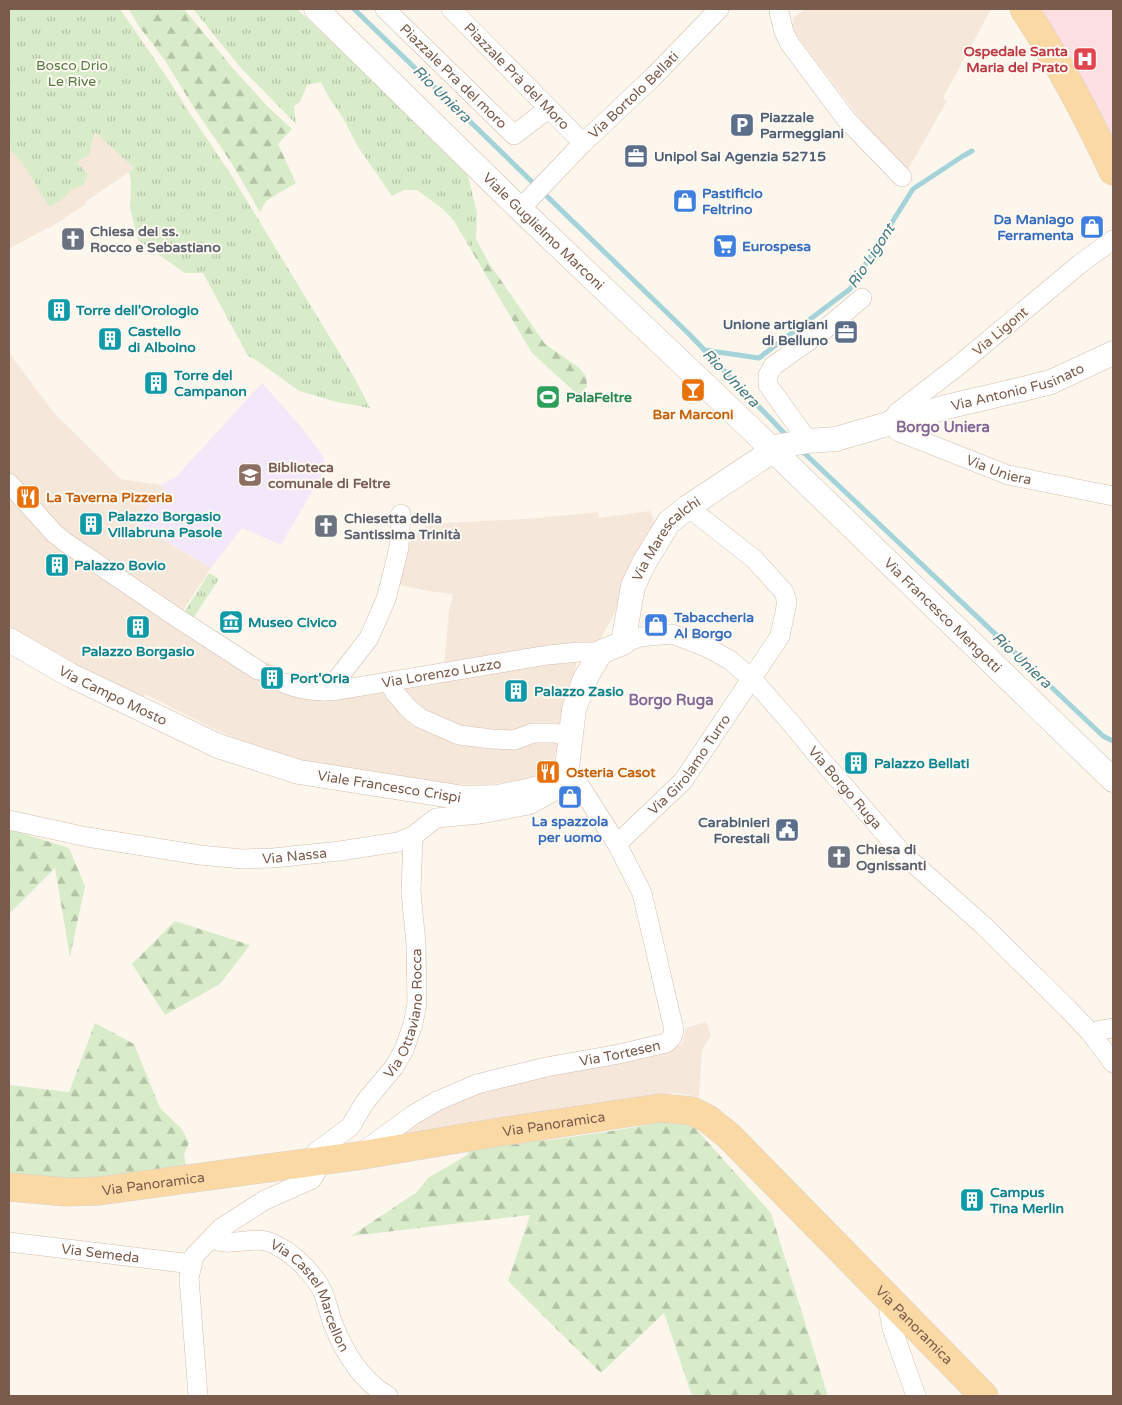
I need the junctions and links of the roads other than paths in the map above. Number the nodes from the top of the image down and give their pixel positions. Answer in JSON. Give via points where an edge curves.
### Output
{"nodes":[{"id":1,"x":316,"y":9,"type":"edge"},
{"id":2,"x":385,"y":9,"type":"edge"},
{"id":3,"x":451,"y":9,"type":"edge"},
{"id":4,"x":719,"y":9,"type":"edge"},
{"id":5,"x":1024,"y":9,"type":"edge"},
{"id":6,"x":782,"y":10,"type":"edge"},
{"id":7,"x":548,"y":108,"type":"junction"},
{"id":8,"x":584,"y":143,"type":"junction"},
{"id":9,"x":1113,"y":172,"type":"edge"},
{"id":10,"x":902,"y":177,"type":"dead end"},
{"id":11,"x":525,"y":204,"type":"junction"},
{"id":12,"x":1113,"y":240,"type":"edge"},
{"id":13,"x":862,"y":298,"type":"dead end"},
{"id":14,"x":1113,"y":353,"type":"edge"},
{"id":15,"x":891,"y":424,"type":"junction"},
{"id":16,"x":808,"y":442,"type":"junction"},
{"id":17,"x":777,"y":449,"type":"junction"},
{"id":18,"x":9,"y":483,"type":"edge"},
{"id":19,"x":1113,"y":496,"type":"edge"},
{"id":20,"x":688,"y":508,"type":"junction"},
{"id":21,"x":401,"y":514,"type":"dead end"},
{"id":22,"x":9,"y":640,"type":"edge"},
{"id":23,"x":623,"y":643,"type":"junction"},
{"id":24,"x":601,"y":652,"type":"junction"},
{"id":25,"x":258,"y":670,"type":"tunnel mouth"},
{"id":26,"x":751,"y":678,"type":"junction"},
{"id":27,"x":389,"y":682,"type":"junction"},
{"id":28,"x":284,"y":683,"type":"tunnel mouth"},
{"id":29,"x":323,"y":691,"type":"junction"},
{"id":30,"x":570,"y":736,"type":"junction"},
{"id":31,"x":218,"y":746,"type":"joint"},
{"id":32,"x":1113,"y":780,"type":"edge"},
{"id":33,"x":568,"y":781,"type":"junction"},
{"id":34,"x":9,"y":820,"type":"edge"},
{"id":35,"x":414,"y":836,"type":"junction"},
{"id":36,"x":617,"y":844,"type":"junction"},
{"id":37,"x":1113,"y":1028,"type":"edge"},
{"id":38,"x":1090,"y":1032,"type":"junction"},
{"id":39,"x":1113,"y":1063,"type":"edge"},
{"id":40,"x":357,"y":1156,"type":"junction"},
{"id":41,"x":319,"y":1162,"type":"junction"},
{"id":42,"x":9,"y":1187,"type":"edge"},
{"id":43,"x":211,"y":1239,"type":"junction"},
{"id":44,"x":9,"y":1242,"type":"edge"},
{"id":45,"x":192,"y":1264,"type":"junction"},
{"id":46,"x":891,"y":1301,"type":"junction"},
{"id":47,"x":198,"y":1396,"type":"edge"},
{"id":48,"x":388,"y":1396,"type":"edge"},
{"id":49,"x":916,"y":1396,"type":"edge"},
{"id":50,"x":984,"y":1396,"type":"edge"}],
"edges":[{"from":1,"to":11,"type":"street","name":"Viale Guglielmo Marconi"},
{"from":2,"to":7,"type":"street","name":"Piazzale Pra del moro","via":[[514,135]]},
{"from":3,"to":7,"type":"street","name":"Piazzale Prà del Moro"},
{"from":4,"to":8,"type":"street","name":"Via Bortolo Bellati"},
{"from":5,"to":9,"type":"main road","via":[[1048,45]]},
{"from":6,"to":10,"type":"street","via":[[784,32],[790,44],[846,119]]},
{"from":7,"to":8,"type":"street","name":"Piazzale Prà del Moro"},
{"from":8,"to":11,"type":"street","name":"Via Bortolo Bellati"},
{"from":11,"to":17,"type":"street","name":"Viale Guglielmo Marconi"},
{"from":12,"to":15,"type":"street","name":"Via Ligont","via":[[898,412]]},
{"from":13,"to":16,"type":"street","via":[[773,366],[768,375],[768,385]]},
{"from":14,"to":15,"type":"street","name":"Via Antonio Fusinato","via":[[1051,382]]},
{"from":15,"to":16,"type":"street","name":"Via Antonio Fusinato","via":[[836,439]]},
{"from":15,"to":19,"type":"street","name":"Via Uniera","via":[[899,432],[1008,475]]},
{"from":16,"to":17,"type":"street","name":"Via Antonio Fusinato"},
{"from":17,"to":20,"type":"street","name":"Via Marescalchi"},
{"from":17,"to":32,"type":"street","name":"Via Francesco Mengotti"},
{"from":18,"to":25,"type":"street","via":[[65,542]]},
{"from":20,"to":23,"type":"street","name":"Via Marescalchi","via":[[670,522],[644,563],[633,586]]},
{"from":20,"to":26,"type":"street","name":"Via Girolamo Turro","via":[[754,559],[784,592],[787,602],[780,636]]},
{"from":21,"to":29,"type":"street","via":[[395,564],[386,599],[373,630],[354,659]]},
{"from":22,"to":31,"type":"street","name":"Via Campo Mosto","via":[[70,675]]},
{"from":23,"to":24,"type":"street"},
{"from":23,"to":26,"type":"street","name":"Via Borgo Ruga","via":[[640,637],[672,634],[730,660]]},
{"from":24,"to":27,"type":"street","name":"Via Lorenzo Luzzo","via":[[548,655]]},
{"from":24,"to":30,"type":"street","via":[[585,679],[574,709]]},
{"from":26,"to":36,"type":"street","name":"Via Girolamo Turro","via":[[683,781]]},
{"from":26,"to":38,"type":"street","name":"Via Borgo Ruga","via":[[903,854],[984,926]]},
{"from":27,"to":29,"type":"street","name":"Via Lorenzo Luzzo"},
{"from":27,"to":30,"type":"street","via":[[395,693],[420,718],[459,735],[514,740],[533,733]]},
{"from":28,"to":29,"type":"street","name":"Via Lorenzo Luzzo","via":[[294,688]]},
{"from":30,"to":33,"type":"street"},
{"from":31,"to":33,"type":"street","name":"Viale Francesco Crispi","via":[[299,772],[464,798],[497,796]]},
{"from":33,"to":35,"type":"street","name":"Via Nassa","via":[[529,805],[436,818]]},
{"from":33,"to":36,"type":"street","name":"Via Tortesen"},
{"from":34,"to":35,"type":"street","name":"Via Nassa","via":[[96,838],[242,859],[340,850],[398,842]]},
{"from":35,"to":41,"type":"street","name":"Via Ottaviano Rocca","via":[[411,892],[417,1002],[413,1024],[394,1067],[365,1102],[350,1127],[317,1151]]},
{"from":36,"to":40,"type":"street","name":"Via Tortesen","via":[[642,893],[674,1030],[672,1037],[666,1043],[477,1084],[413,1115]]},
{"from":37,"to":38,"type":"street"},
{"from":38,"to":39,"type":"street","name":"Via Borgo Ruga"},
{"from":40,"to":41,"type":"main road","name":"Via Panoramica"},
{"from":40,"to":46,"type":"main road","name":"Via Panoramica","via":[[660,1108],[692,1111],[729,1136]]},
{"from":41,"to":42,"type":"main road","name":"Via Panoramica","via":[[99,1191]]},
{"from":41,"to":43,"type":"street","via":[[312,1179],[265,1200],[221,1228]]},
{"from":43,"to":45,"type":"street","via":[[194,1256]]},
{"from":43,"to":48,"type":"street","name":"Via Castel Marcellon","via":[[231,1243],[273,1242],[298,1260],[320,1286],[347,1356],[366,1379]]},
{"from":44,"to":45,"type":"street","name":"Via Semeda"},
{"from":45,"to":47,"type":"street","via":[[189,1278]]},
{"from":46,"to":49,"type":"street","via":[[892,1328]]},
{"from":46,"to":50,"type":"main road","name":"Via Panoramica"}]}
